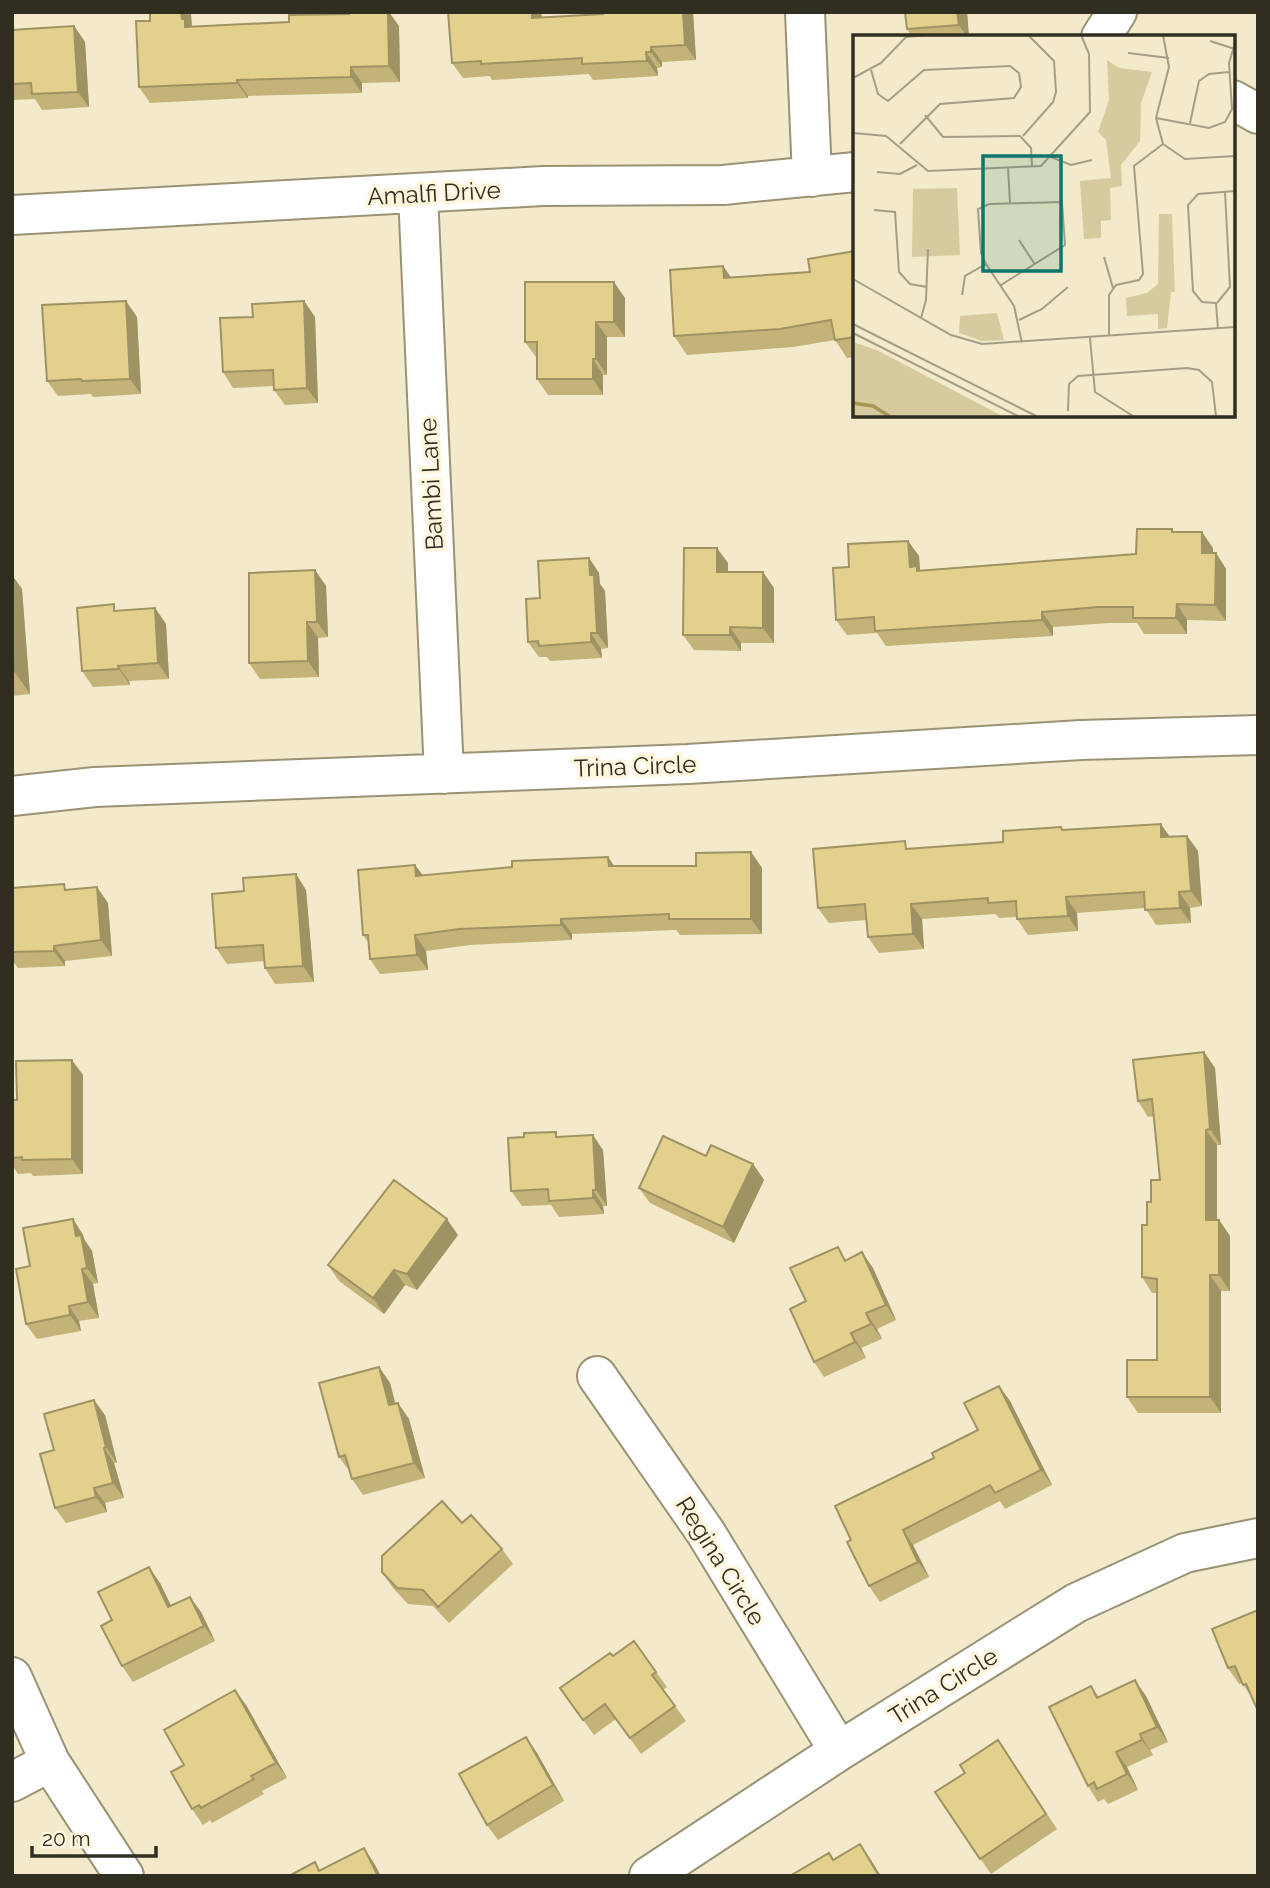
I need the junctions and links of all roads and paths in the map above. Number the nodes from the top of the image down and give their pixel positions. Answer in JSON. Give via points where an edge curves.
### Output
{"nodes":[{"id":1,"x":804,"y":12,"type":"edge"},
{"id":2,"x":1235,"y":101,"type":"edge"},
{"id":3,"x":1258,"y":114,"type":"edge"},
{"id":4,"x":853,"y":172,"type":"edge"},
{"id":5,"x":812,"y":177,"type":"junction"},
{"id":6,"x":418,"y":194,"type":"junction"},
{"id":7,"x":12,"y":215,"type":"edge"},
{"id":8,"x":1258,"y":736,"type":"edge"},
{"id":9,"x":444,"y":774,"type":"junction"},
{"id":10,"x":12,"y":796,"type":"edge"},
{"id":11,"x":597,"y":1376,"type":"dead end"},
{"id":12,"x":1258,"y":1538,"type":"edge"},
{"id":13,"x":12,"y":1677,"type":"edge"},
{"id":14,"x":839,"y":1751,"type":"junction"},
{"id":15,"x":50,"y":1762,"type":"junction"},
{"id":16,"x":12,"y":1782,"type":"edge"},
{"id":17,"x":124,"y":1876,"type":"edge"},
{"id":18,"x":649,"y":1876,"type":"edge"}],
"edges":[{"from":1,"to":5,"type":"street"},
{"from":2,"to":3,"type":"street"},
{"from":4,"to":5,"type":"street","name":"Amalfi Drive"},
{"from":5,"to":6,"type":"street","name":"Amalfi Drive","via":[[723,185],[543,186]]},
{"from":6,"to":7,"type":"street","name":"Amalfi Drive"},
{"from":6,"to":9,"type":"street","name":"Bambi Lane"},
{"from":8,"to":9,"type":"street","name":"Trina Circle","via":[[1082,740]]},
{"from":9,"to":10,"type":"street","name":"Trina Circle","via":[[95,787]]},
{"from":11,"to":14,"type":"street","name":"Regina Circle","via":[[706,1533]]},
{"from":12,"to":14,"type":"street","name":"Trina Circle","via":[[1185,1553],[1076,1603]]},
{"from":13,"to":15,"type":"street"},
{"from":14,"to":18,"type":"street","name":"Trina Circle"},
{"from":15,"to":16,"type":"street"},
{"from":15,"to":17,"type":"street"}]}
